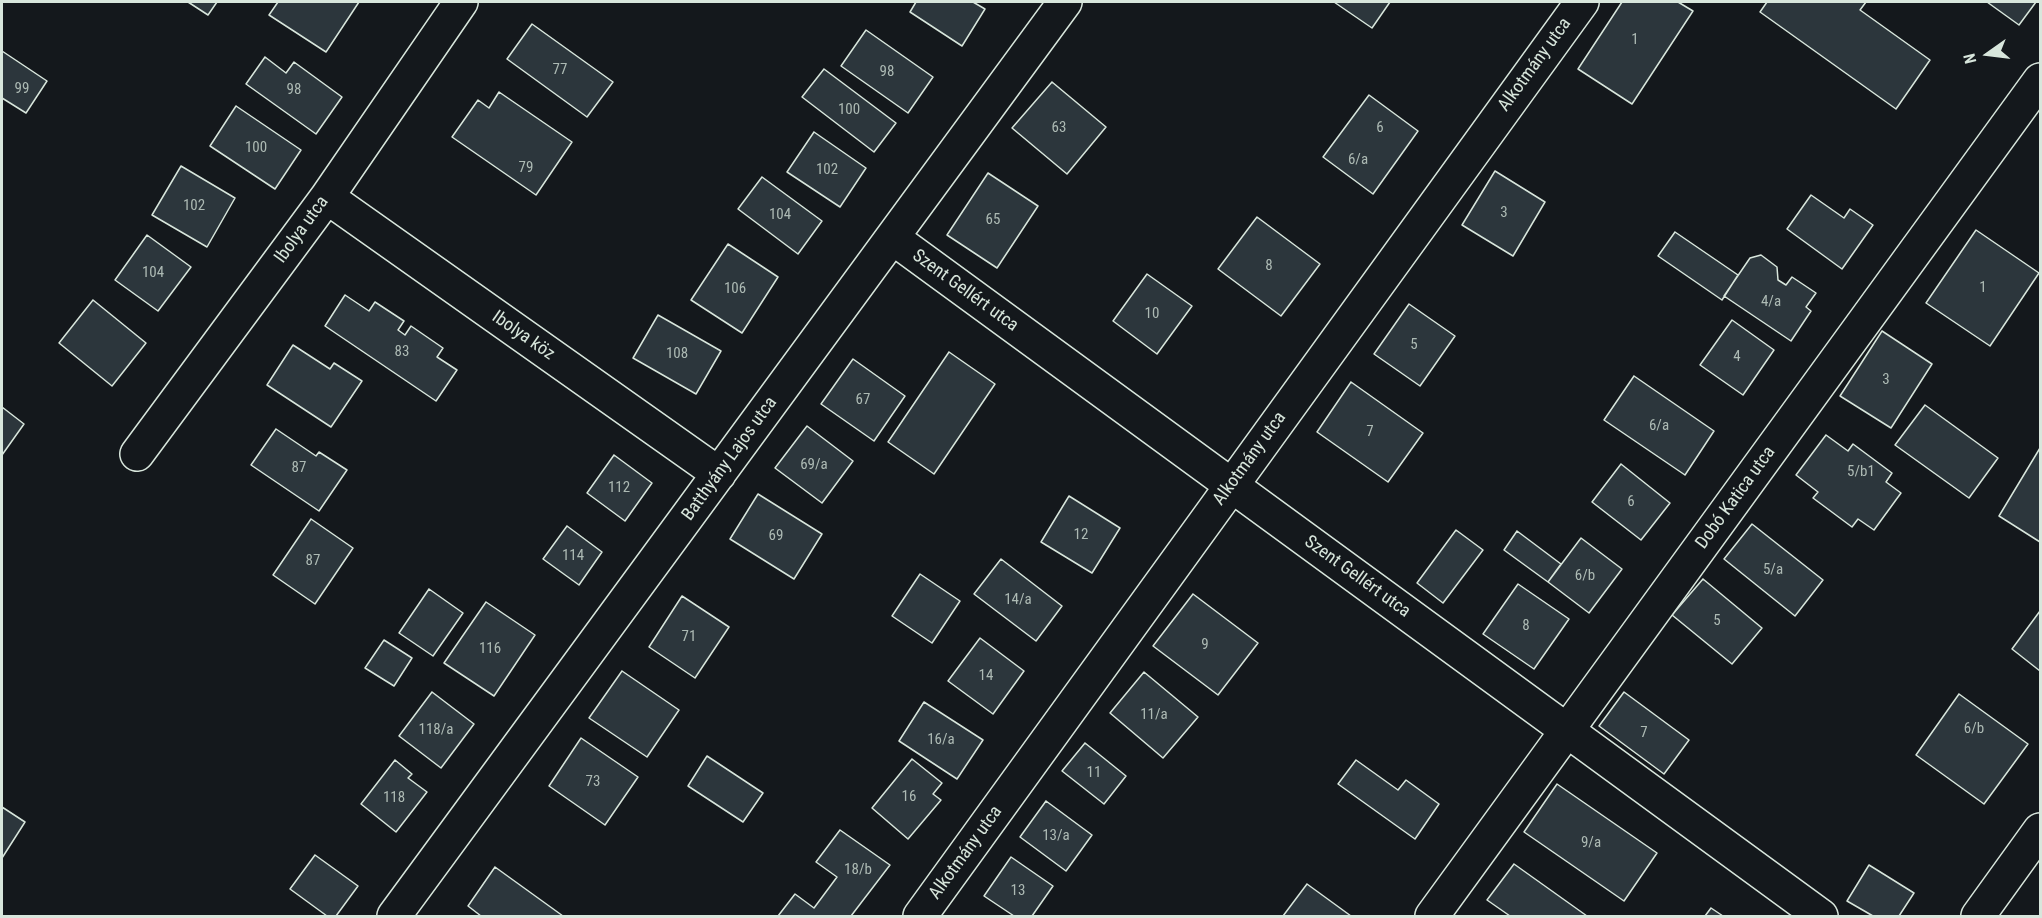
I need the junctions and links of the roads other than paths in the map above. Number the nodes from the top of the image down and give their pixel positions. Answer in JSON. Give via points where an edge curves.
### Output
{"nodes":[{"id":1,"x":461,"y":2,"type":"edge"},
{"id":2,"x":1065,"y":2,"type":"edge"},
{"id":3,"x":1582,"y":2,"type":"edge"},
{"id":4,"x":2040,"y":80,"type":"edge"},
{"id":5,"x":327,"y":197,"type":"junction"},
{"id":6,"x":893,"y":238,"type":"junction"},
{"id":7,"x":137,"y":454,"type":"dead end"},
{"id":8,"x":718,"y":474,"type":"junction"},
{"id":9,"x":1231,"y":485,"type":"junction"},
{"id":10,"x":1567,"y":730,"type":"junction"},
{"id":11,"x":2040,"y":830,"type":"edge"},
{"id":12,"x":394,"y":916,"type":"edge"},
{"id":13,"x":920,"y":916,"type":"edge"},
{"id":14,"x":1432,"y":916,"type":"edge"},
{"id":15,"x":1821,"y":916,"type":"edge"},
{"id":16,"x":1978,"y":916,"type":"edge"}],
"edges":[{"from":1,"to":5,"type":"street","name":"Ibolya utca"},
{"from":2,"to":6,"type":"street","name":"Batthyány Lajos utca"},
{"from":3,"to":9,"type":"street","name":"Alkotmány utca"},
{"from":4,"to":10,"type":"street","name":"Dobó Katica utca"},
{"from":5,"to":7,"type":"street","name":"Ibolya utca"},
{"from":5,"to":8,"type":"street","name":"Ibolya köz"},
{"from":6,"to":8,"type":"street","name":"Batthyány Lajos utca"},
{"from":6,"to":9,"type":"street","name":"Szent Gellért utca"},
{"from":8,"to":12,"type":"street","name":"Batthyány Lajos utca"},
{"from":9,"to":10,"type":"street","name":"Szent Gellért utca"},
{"from":9,"to":13,"type":"street","name":"Alkotmány utca"},
{"from":10,"to":14,"type":"street","name":"Dobó Katica utca"},
{"from":10,"to":15,"type":"street","name":"Szent Gellért utca"},
{"from":11,"to":16,"type":"street"}]}
